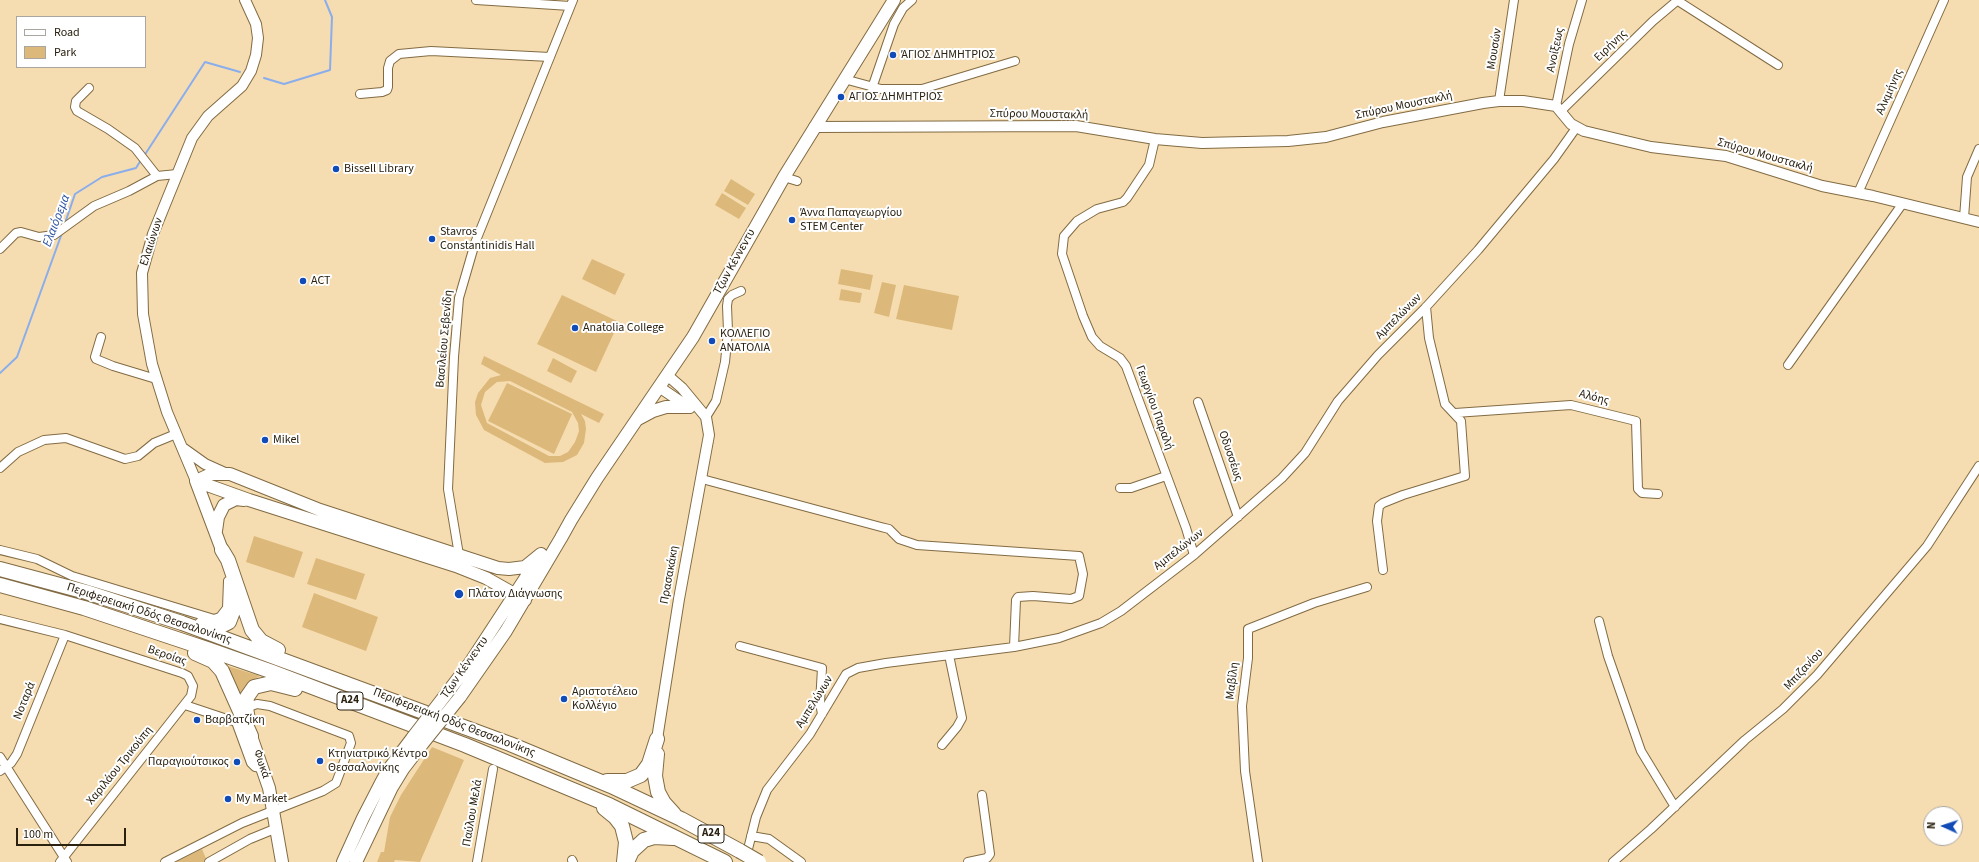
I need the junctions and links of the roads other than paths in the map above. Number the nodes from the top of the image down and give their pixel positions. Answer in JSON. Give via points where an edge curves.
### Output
{"nodes":[{"id":1,"x":245,"y":0,"type":"edge"},
{"id":2,"x":476,"y":0,"type":"edge"},
{"id":3,"x":894,"y":0,"type":"edge"},
{"id":4,"x":912,"y":0,"type":"edge"},
{"id":5,"x":1514,"y":0,"type":"edge"},
{"id":6,"x":1582,"y":0,"type":"edge"},
{"id":7,"x":1678,"y":0,"type":"edge"},
{"id":8,"x":1944,"y":0,"type":"edge"},
{"id":9,"x":572,"y":3,"type":"edge"},
{"id":10,"x":550,"y":58,"type":"junction"},
{"id":11,"x":1015,"y":62,"type":"dead end"},
{"id":12,"x":1778,"y":65,"type":"dead end"},
{"id":13,"x":844,"y":78,"type":"junction"},
{"id":14,"x":90,"y":88,"type":"dead end"},
{"id":15,"x":872,"y":88,"type":"junction"},
{"id":16,"x":360,"y":94,"type":"dead end"},
{"id":17,"x":1499,"y":101,"type":"junction"},
{"id":18,"x":1558,"y":109,"type":"junction"},
{"id":19,"x":814,"y":128,"type":"junction"},
{"id":20,"x":1576,"y":128,"type":"junction"},
{"id":21,"x":1155,"y":139,"type":"junction"},
{"id":22,"x":1979,"y":149,"type":"edge"},
{"id":23,"x":177,"y":174,"type":"junction"},
{"id":24,"x":157,"y":176,"type":"junction"},
{"id":25,"x":784,"y":177,"type":"junction"},
{"id":26,"x":797,"y":181,"type":"dead end"},
{"id":27,"x":1858,"y":193,"type":"junction"},
{"id":28,"x":1903,"y":203,"type":"junction"},
{"id":29,"x":1964,"y":218,"type":"junction"},
{"id":30,"x":1979,"y":222,"type":"edge"},
{"id":31,"x":0,"y":249,"type":"edge"},
{"id":32,"x":741,"y":291,"type":"dead end"},
{"id":33,"x":1426,"y":307,"type":"junction"},
{"id":34,"x":101,"y":337,"type":"dead end"},
{"id":35,"x":1788,"y":365,"type":"dead end"},
{"id":36,"x":667,"y":375,"type":"junction"},
{"id":37,"x":156,"y":378,"type":"junction"},
{"id":38,"x":659,"y":387,"type":"junction"},
{"id":39,"x":1198,"y":402,"type":"dead end"},
{"id":40,"x":687,"y":407,"type":"junction"},
{"id":41,"x":1455,"y":413,"type":"junction"},
{"id":42,"x":704,"y":414,"type":"junction"},
{"id":43,"x":635,"y":421,"type":"junction"},
{"id":44,"x":176,"y":434,"type":"junction"},
{"id":45,"x":181,"y":446,"type":"junction"},
{"id":46,"x":1979,"y":466,"type":"edge"},
{"id":47,"x":0,"y":468,"type":"edge"},
{"id":48,"x":230,"y":474,"type":"junction"},
{"id":49,"x":1166,"y":476,"type":"junction"},
{"id":50,"x":702,"y":479,"type":"junction"},
{"id":51,"x":196,"y":482,"type":"junction"},
{"id":52,"x":1120,"y":488,"type":"dead end"},
{"id":53,"x":1658,"y":494,"type":"dead end"},
{"id":54,"x":249,"y":500,"type":"junction"},
{"id":55,"x":1238,"y":517,"type":"junction"},
{"id":56,"x":571,"y":520,"type":"junction"},
{"id":57,"x":216,"y":532,"type":"junction"},
{"id":58,"x":0,"y":550,"type":"edge"},
{"id":59,"x":222,"y":550,"type":"junction"},
{"id":60,"x":541,"y":554,"type":"junction"},
{"id":61,"x":459,"y":555,"type":"junction"},
{"id":62,"x":1194,"y":555,"type":"junction"},
{"id":63,"x":482,"y":563,"type":"junction"},
{"id":64,"x":0,"y":569,"type":"edge"},
{"id":65,"x":1383,"y":570,"type":"dead end"},
{"id":66,"x":228,"y":581,"type":"junction"},
{"id":67,"x":0,"y":585,"type":"edge"},
{"id":68,"x":1367,"y":587,"type":"dead end"},
{"id":69,"x":523,"y":592,"type":"junction"},
{"id":70,"x":106,"y":598,"type":"junction"},
{"id":71,"x":112,"y":617,"type":"junction"},
{"id":72,"x":0,"y":619,"type":"edge"},
{"id":73,"x":1599,"y":621,"type":"dead end"},
{"id":74,"x":65,"y":635,"type":"junction"},
{"id":75,"x":740,"y":646,"type":"dead end"},
{"id":76,"x":1014,"y":647,"type":"junction"},
{"id":77,"x":950,"y":655,"type":"junction"},
{"id":78,"x":383,"y":697,"type":"junction"},
{"id":79,"x":185,"y":705,"type":"junction"},
{"id":80,"x":363,"y":706,"type":"junction"},
{"id":81,"x":246,"y":708,"type":"junction"},
{"id":82,"x":822,"y":714,"type":"junction"},
{"id":83,"x":251,"y":736,"type":"junction"},
{"id":84,"x":658,"y":739,"type":"junction"},
{"id":85,"x":418,"y":740,"type":"junction"},
{"id":86,"x":942,"y":745,"type":"dead end"},
{"id":87,"x":0,"y":757,"type":"edge"},
{"id":88,"x":263,"y":768,"type":"junction"},
{"id":89,"x":3,"y":769,"type":"edge"},
{"id":90,"x":493,"y":769,"type":"dead end"},
{"id":91,"x":593,"y":778,"type":"junction"},
{"id":92,"x":982,"y":795,"type":"dead end"},
{"id":93,"x":588,"y":796,"type":"junction"},
{"id":94,"x":1675,"y":807,"type":"junction"},
{"id":95,"x":274,"y":811,"type":"junction"},
{"id":96,"x":680,"y":819,"type":"junction"},
{"id":97,"x":277,"y":828,"type":"junction"},
{"id":98,"x":751,"y":836,"type":"junction"},
{"id":99,"x":690,"y":843,"type":"junction"},
{"id":100,"x":743,"y":856,"type":"edge"},
{"id":101,"x":64,"y":860,"type":"edge"},
{"id":102,"x":165,"y":862,"type":"edge"},
{"id":103,"x":209,"y":862,"type":"edge"},
{"id":104,"x":282,"y":862,"type":"edge"},
{"id":105,"x":343,"y":862,"type":"edge"},
{"id":106,"x":356,"y":862,"type":"edge"},
{"id":107,"x":477,"y":862,"type":"edge"},
{"id":108,"x":624,"y":862,"type":"edge"},
{"id":109,"x":627,"y":862,"type":"edge"},
{"id":110,"x":725,"y":862,"type":"edge"},
{"id":111,"x":758,"y":862,"type":"edge"},
{"id":112,"x":802,"y":862,"type":"edge"},
{"id":113,"x":968,"y":862,"type":"edge"},
{"id":114,"x":1258,"y":862,"type":"edge"},
{"id":115,"x":1613,"y":862,"type":"edge"}],
"edges":[{"from":1,"to":23,"type":"street","name":"Ελαιώνων","via":[[256,24],[258,38],[251,71],[242,86],[208,116],[192,138]]},
{"from":2,"to":9,"type":"street"},
{"from":3,"to":13,"type":"main road","name":"Τζων Κέννεντυ"},
{"from":4,"to":15,"type":"street","via":[[903,8],[894,24]]},
{"from":5,"to":17,"type":"street","name":"Μουσών"},
{"from":6,"to":18,"type":"street","name":"Ανοίξεως","via":[[1569,44]]},
{"from":7,"to":12,"type":"street"},
{"from":7,"to":18,"type":"street","name":"Ειρήνης"},
{"from":8,"to":27,"type":"street","name":"Αλκμήνης"},
{"from":9,"to":10,"type":"street","name":"Βασιλείου Σεβενίδη"},
{"from":10,"to":16,"type":"street","via":[[431,51],[399,54],[390,61],[387,90]]},
{"from":10,"to":61,"type":"street","name":"Βασιλείου Σεβενίδη","via":[[470,257],[459,298],[448,489]]},
{"from":11,"to":15,"type":"street","via":[[922,89]]},
{"from":13,"to":15,"type":"street"},
{"from":13,"to":19,"type":"main road","name":"Τζων Κέννεντυ"},
{"from":14,"to":24,"type":"street","via":[[76,101],[77,111],[135,148]]},
{"from":17,"to":18,"type":"street","name":"Σπύρου Μουστακλή","via":[[1523,101]]},
{"from":17,"to":21,"type":"street","name":"Σπύρου Μουστακλή","via":[[1383,122],[1317,139],[1210,143]]},
{"from":18,"to":20,"type":"street"},
{"from":19,"to":21,"type":"street","name":"Σπύρου Μουστακλή","via":[[1076,126]]},
{"from":19,"to":25,"type":"main road","name":"Τζων Κέννεντυ"},
{"from":20,"to":27,"type":"street","name":"Σπύρου Μουστακλή","via":[[1651,147],[1726,156],[1822,186]]},
{"from":20,"to":33,"type":"street","name":"Αμπελώνων","via":[[1554,159],[1478,250]]},
{"from":21,"to":49,"type":"street","name":"Γεωργίου Παραλή","via":[[1149,165],[1127,198],[1123,202],[1097,208],[1077,221],[1064,236],[1062,250],[1092,337],[1100,346],[1120,358],[1126,366]]},
{"from":22,"to":29,"type":"street","via":[[1967,177]]},
{"from":23,"to":24,"type":"street"},
{"from":23,"to":37,"type":"street","name":"Ελαιώνων","via":[[152,234],[142,273],[144,322]]},
{"from":24,"to":31,"type":"street","via":[[87,210],[56,234],[39,237],[17,232]]},
{"from":25,"to":26,"type":"street"},
{"from":25,"to":36,"type":"main road","name":"Τζων Κέννεντυ","via":[[710,309]]},
{"from":27,"to":28,"type":"street","name":"Σπύρου Μουστακλή"},
{"from":28,"to":29,"type":"street","name":"Σπύρου Μουστακλή"},
{"from":28,"to":35,"type":"street"},
{"from":29,"to":30,"type":"street","name":"Σπύρου Μουστακλή"},
{"from":32,"to":42,"type":"street","via":[[728,300],[725,362],[716,401]]},
{"from":33,"to":41,"type":"street","via":[[1429,338],[1445,404]]},
{"from":33,"to":55,"type":"street","name":"Αμπελώνων","via":[[1378,355],[1338,401],[1305,453],[1282,478]]},
{"from":34,"to":37,"type":"street","via":[[96,359]]},
{"from":36,"to":38,"type":"main road","name":"Τζων Κέννεντυ"},
{"from":36,"to":42,"type":"street"},
{"from":37,"to":44,"type":"street","name":"Ελαιώνων"},
{"from":38,"to":40,"type":"street"},
{"from":38,"to":43,"type":"main road","name":"Τζων Κέννεντυ"},
{"from":39,"to":55,"type":"street","name":"Οδυσσέως"},
{"from":40,"to":42,"type":"street"},
{"from":40,"to":43,"type":"main road","via":[[666,407]]},
{"from":41,"to":53,"type":"street","name":"Αλόης","via":[[1571,405],[1636,421],[1638,489],[1642,493]]},
{"from":41,"to":65,"type":"street","via":[[1461,421],[1464,478],[1383,502],[1377,521]]},
{"from":42,"to":50,"type":"street","name":"Πρασακάκη","via":[[708,439]]},
{"from":43,"to":56,"type":"main road","name":"Τζων Κέννεντυ"},
{"from":44,"to":45,"type":"street","name":"Ελαιώνων"},
{"from":44,"to":47,"type":"street","via":[[154,443],[138,456],[125,459],[66,438],[44,440],[18,452]]},
{"from":45,"to":48,"type":"street","via":[[202,462]]},
{"from":45,"to":51,"type":"street","name":"Ελαιώνων"},
{"from":46,"to":94,"type":"street","name":"Μπιζανίου","via":[[1927,546],[1829,662],[1783,709]]},
{"from":48,"to":51,"type":"main road","via":[[211,474]]},
{"from":48,"to":61,"type":"main road","via":[[320,510]]},
{"from":49,"to":52,"type":"street","via":[[1131,488]]},
{"from":49,"to":62,"type":"street","name":"Γεωργίου Παραλή"},
{"from":50,"to":76,"type":"street","via":[[889,529],[899,539],[917,545],[1080,556],[1083,574],[1080,596],[1071,599],[1018,597]]},
{"from":50,"to":84,"type":"street","name":"Πρασακάκη","via":[[678,599]]},
{"from":51,"to":54,"type":"main road"},
{"from":51,"to":57,"type":"main road","name":"Ελαιώνων"},
{"from":54,"to":57,"type":"main road","via":[[236,499],[224,505],[218,517]]},
{"from":54,"to":69,"type":"main road","via":[[456,566]]},
{"from":55,"to":62,"type":"street","name":"Αμπελώνων"},
{"from":56,"to":60,"type":"main road","name":"Τζων Κέννεντυ"},
{"from":56,"to":69,"type":"main road","name":"Τζων Κέννεντυ"},
{"from":57,"to":59,"type":"main road","name":"Ελαιώνων"},
{"from":58,"to":66,"type":"street","via":[[37,559],[72,576],[214,619],[220,617],[226,608]]},
{"from":59,"to":66,"type":"highway","via":[[222,562]]},
{"from":59,"to":78,"type":"highway","via":[[256,636],[272,647]]},
{"from":60,"to":63,"type":"main road","via":[[529,565],[519,568],[502,569]]},
{"from":60,"to":69,"type":"main road","name":"Τζων Κέννεντυ"},
{"from":61,"to":63,"type":"main road"},
{"from":62,"to":76,"type":"street","name":"Αμπελώνων","via":[[1122,611],[1101,623],[1059,638]]},
{"from":63,"to":69,"type":"main road","via":[[504,573]]},
{"from":64,"to":70,"type":"highway","name":"Περιφερειακή Οδός Θεσσαλονίκης","number":"Α24"},
{"from":66,"to":70,"type":"highway","via":[[234,613],[229,622],[219,626],[198,623]]},
{"from":67,"to":71,"type":"highway","name":"Περιφερειακή Οδός Θεσσαλονίκης","number":"Α24"},
{"from":68,"to":114,"type":"street","name":"Μαβίλη","via":[[1314,602],[1248,629],[1248,658],[1242,706],[1245,771]]},
{"from":69,"to":85,"type":"main road","name":"Τζων Κέννεντυ","bridge":true,"via":[[447,693]]},
{"from":69,"to":85,"type":"main road","name":"Τζων Κέννεντυ","bridge":true,"via":[[506,631],[460,697]]},
{"from":70,"to":78,"type":"highway","name":"Περιφερειακή Οδός Θεσσαλονίκης","number":"Α24"},
{"from":71,"to":80,"type":"highway","name":"Περιφερειακή Οδός Θεσσαλονίκης","number":"Α24"},
{"from":71,"to":83,"type":"highway","via":[[201,655],[217,665],[225,675]]},
{"from":72,"to":74,"type":"street","name":"Βεροίας"},
{"from":73,"to":94,"type":"street","via":[[1608,656],[1641,751]]},
{"from":74,"to":79,"type":"street","name":"Βεροίας","via":[[188,676],[193,686],[191,696]]},
{"from":74,"to":89,"type":"street","name":"Νοταρά","via":[[19,750],[13,761]]},
{"from":75,"to":82,"type":"street","via":[[822,668]]},
{"from":76,"to":77,"type":"street","name":"Αμπελώνων"},
{"from":77,"to":82,"type":"street","name":"Αμπελώνων","via":[[858,668],[846,674]]},
{"from":77,"to":86,"type":"street","via":[[962,718]]},
{"from":78,"to":91,"type":"highway","name":"Περιφερειακή Οδός Θεσσαλονίκης","number":"Α24"},
{"from":79,"to":88,"type":"street","via":[[236,722],[251,763],[255,767]]},
{"from":79,"to":101,"type":"street","name":"Χαριλάου Τρικούπη"},
{"from":80,"to":81,"type":"highway","via":[[269,683],[257,685],[251,690]]},
{"from":80,"to":93,"type":"highway","name":"Περιφερειακή Οδός Θεσσαλονίκης","number":"Α24","via":[[496,756]]},
{"from":81,"to":83,"type":"highway"},
{"from":81,"to":95,"type":"street","via":[[257,704],[270,706],[349,736],[351,740],[334,785]]},
{"from":82,"to":98,"type":"street","name":"Αμπελώνων","via":[[810,734],[767,790]]},
{"from":83,"to":88,"type":"main road","name":"Φωκά"},
{"from":84,"to":91,"type":"highway","via":[[646,768],[638,777],[621,782]]},
{"from":84,"to":96,"type":"highway","via":[[655,776],[658,792],[670,811]]},
{"from":85,"to":105,"type":"main road","name":"Τζων Κέννεντυ","via":[[391,766]]},
{"from":85,"to":106,"type":"main road","name":"Τζων Κέννεντυ"},
{"from":87,"to":89,"type":"street"},
{"from":88,"to":95,"type":"main road","name":"Φωκά"},
{"from":89,"to":101,"type":"street"},
{"from":90,"to":107,"type":"street","name":"Παύλου Μελά"},
{"from":91,"to":96,"type":"highway","name":"Περιφερειακή Οδός Θεσσαλονίκης","number":"Α24"},
{"from":92,"to":113,"type":"street","via":[[990,854],[987,858]]},
{"from":93,"to":99,"type":"highway","name":"Περιφερειακή Οδός Θεσσαλονίκης","number":"Α24"},
{"from":93,"to":108,"type":"highway","via":[[616,817],[620,823],[626,838]]},
{"from":94,"to":115,"type":"street","name":"Μπιζανίου"},
{"from":95,"to":97,"type":"main road","name":"Φωκά"},
{"from":95,"to":102,"type":"street","via":[[242,823]]},
{"from":96,"to":100,"type":"highway","name":"Περιφερειακή Οδός Θεσσαλονίκης","number":"Α24"},
{"from":97,"to":103,"type":"street","via":[[250,839]]},
{"from":97,"to":104,"type":"main road","name":"Φωκά"},
{"from":98,"to":100,"type":"street","name":"Αμπελώνων"},
{"from":98,"to":112,"type":"street","via":[[769,839]]},
{"from":99,"to":109,"type":"highway","via":[[670,838],[650,838],[634,848]]},
{"from":99,"to":110,"type":"highway","name":"Περιφερειακή Οδός Θεσσαλονίκης","number":"Α24"},
{"from":100,"to":111,"type":"highway","name":"Περιφερειακή Οδός Θεσσαλονίκης","number":"Α24","bridge":true}]}
